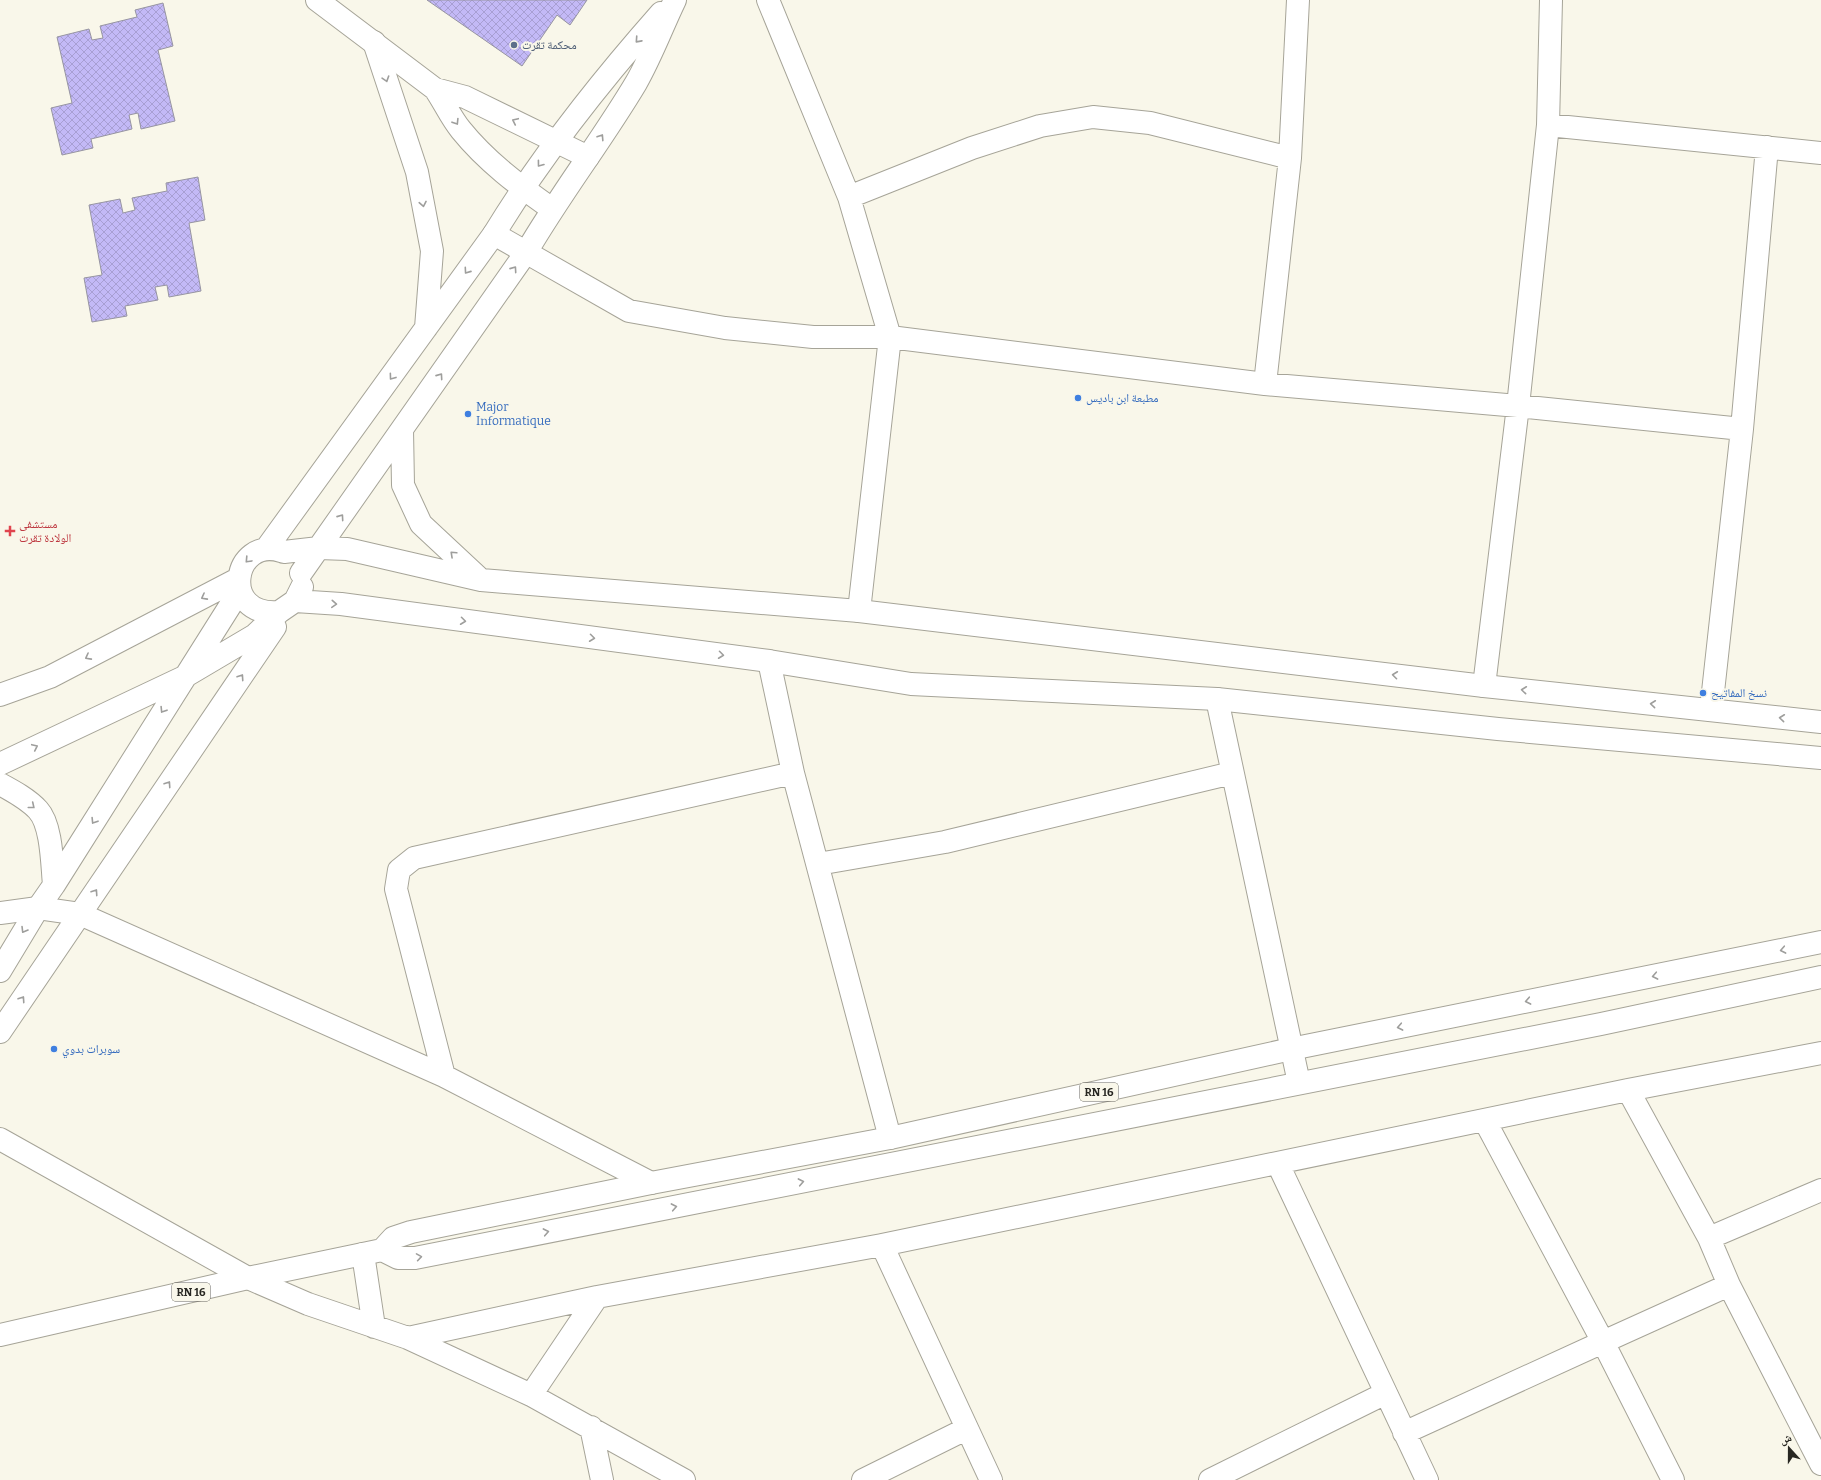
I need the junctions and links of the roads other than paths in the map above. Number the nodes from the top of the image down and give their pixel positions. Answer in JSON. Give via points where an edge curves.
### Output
{"nodes":[{"id":1,"x":317,"y":0,"type":"edge"},
{"id":2,"x":674,"y":0,"type":"edge"},
{"id":3,"x":768,"y":0,"type":"edge"},
{"id":4,"x":1298,"y":0,"type":"edge"},
{"id":5,"x":1551,"y":0,"type":"edge"},
{"id":6,"x":374,"y":42,"type":"junction"},
{"id":7,"x":435,"y":89,"type":"junction"},
{"id":8,"x":1548,"y":125,"type":"junction"},
{"id":9,"x":556,"y":142,"type":"junction"},
{"id":10,"x":1767,"y":147,"type":"junction"},
{"id":11,"x":1821,"y":153,"type":"edge"},
{"id":12,"x":588,"y":157,"type":"junction"},
{"id":13,"x":1290,"y":158,"type":"junction"},
{"id":14,"x":522,"y":188,"type":"junction"},
{"id":15,"x":850,"y":197,"type":"junction"},
{"id":16,"x":552,"y":209,"type":"junction"},
{"id":17,"x":494,"y":234,"type":"junction"},
{"id":18,"x":527,"y":251,"type":"junction"},
{"id":19,"x":426,"y":329,"type":"junction"},
{"id":20,"x":890,"y":337,"type":"junction"},
{"id":21,"x":1266,"y":384,"type":"junction"},
{"id":22,"x":1518,"y":406,"type":"junction"},
{"id":23,"x":1742,"y":429,"type":"junction"},
{"id":24,"x":402,"y":430,"type":"junction"},
{"id":25,"x":319,"y":548,"type":"junction"},
{"id":26,"x":275,"y":550,"type":"junction"},
{"id":27,"x":301,"y":573,"type":"junction"},
{"id":28,"x":481,"y":580,"type":"junction"},
{"id":29,"x":239,"y":584,"type":"junction"},
{"id":30,"x":287,"y":607,"type":"junction"},
{"id":31,"x":859,"y":611,"type":"junction"},
{"id":32,"x":769,"y":661,"type":"junction"},
{"id":33,"x":184,"y":677,"type":"junction"},
{"id":34,"x":1484,"y":686,"type":"junction"},
{"id":35,"x":0,"y":694,"type":"edge"},
{"id":36,"x":1217,"y":699,"type":"junction"},
{"id":37,"x":1711,"y":710,"type":"junction"},
{"id":38,"x":1821,"y":722,"type":"edge"},
{"id":39,"x":1821,"y":758,"type":"edge"},
{"id":40,"x":0,"y":764,"type":"edge"},
{"id":41,"x":793,"y":773,"type":"junction"},
{"id":42,"x":1232,"y":773,"type":"junction"},
{"id":43,"x":0,"y":784,"type":"edge"},
{"id":44,"x":818,"y":864,"type":"junction"},
{"id":45,"x":54,"y":885,"type":"junction"},
{"id":46,"x":38,"y":908,"type":"junction"},
{"id":47,"x":0,"y":913,"type":"edge"},
{"id":48,"x":80,"y":914,"type":"junction"},
{"id":49,"x":1821,"y":942,"type":"edge"},
{"id":50,"x":0,"y":971,"type":"edge"},
{"id":51,"x":1821,"y":977,"type":"edge"},
{"id":52,"x":0,"y":1032,"type":"edge"},
{"id":53,"x":1291,"y":1049,"type":"junction"},
{"id":54,"x":1821,"y":1053,"type":"edge"},
{"id":55,"x":444,"y":1076,"type":"junction"},
{"id":56,"x":1299,"y":1083,"type":"junction"},
{"id":57,"x":1628,"y":1090,"type":"junction"},
{"id":58,"x":1485,"y":1120,"type":"junction"},
{"id":59,"x":890,"y":1138,"type":"junction"},
{"id":60,"x":0,"y":1139,"type":"edge"},
{"id":61,"x":1278,"y":1164,"type":"junction"},
{"id":62,"x":651,"y":1183,"type":"junction"},
{"id":63,"x":1821,"y":1190,"type":"edge"},
{"id":64,"x":1709,"y":1238,"type":"junction"},
{"id":65,"x":882,"y":1245,"type":"junction"},
{"id":66,"x":372,"y":1252,"type":"junction"},
{"id":67,"x":248,"y":1278,"type":"junction"},
{"id":68,"x":1729,"y":1285,"type":"junction"},
{"id":69,"x":597,"y":1297,"type":"junction"},
{"id":70,"x":374,"y":1327,"type":"junction"},
{"id":71,"x":0,"y":1335,"type":"edge"},
{"id":72,"x":408,"y":1338,"type":"junction"},
{"id":73,"x":1603,"y":1342,"type":"junction"},
{"id":74,"x":1386,"y":1393,"type":"junction"},
{"id":75,"x":531,"y":1395,"type":"junction"},
{"id":76,"x":591,"y":1427,"type":"junction"},
{"id":77,"x":966,"y":1429,"type":"junction"},
{"id":78,"x":1404,"y":1433,"type":"junction"},
{"id":79,"x":1821,"y":1464,"type":"edge"},
{"id":80,"x":1220,"y":1478,"type":"edge"},
{"id":81,"x":602,"y":1480,"type":"edge"},
{"id":82,"x":684,"y":1480,"type":"edge"},
{"id":83,"x":863,"y":1480,"type":"edge"},
{"id":84,"x":991,"y":1480,"type":"edge"},
{"id":85,"x":1427,"y":1480,"type":"edge"},
{"id":86,"x":1674,"y":1480,"type":"edge"}],
"edges":[{"from":1,"to":6,"type":"street"},
{"from":2,"to":9,"type":"street","one_way":true,"via":[[615,65]]},
{"from":12,"to":2,"type":"street","one_way":true,"via":[[636,81]]},
{"from":3,"to":15,"type":"street"},
{"from":4,"to":13,"type":"street"},
{"from":5,"to":8,"type":"street"},
{"from":6,"to":7,"type":"street"},
{"from":6,"to":19,"type":"street","one_way":true,"via":[[417,172],[432,251]]},
{"from":9,"to":7,"type":"street","one_way":true,"via":[[465,97]]},
{"from":7,"to":14,"type":"street","one_way":true,"via":[[460,130]]},
{"from":8,"to":10,"type":"street"},
{"from":8,"to":22,"type":"street"},
{"from":9,"to":12,"type":"street"},
{"from":9,"to":14,"type":"street","one_way":true},
{"from":10,"to":11,"type":"street"},
{"from":10,"to":23,"type":"street"},
{"from":12,"to":16,"type":"street"},
{"from":13,"to":15,"type":"street","via":[[1150,123],[1093,117],[1040,126],[972,148]]},
{"from":13,"to":21,"type":"street"},
{"from":14,"to":16,"type":"street"},
{"from":14,"to":17,"type":"street"},
{"from":15,"to":20,"type":"street"},
{"from":16,"to":18,"type":"street"},
{"from":17,"to":18,"type":"street"},
{"from":17,"to":19,"type":"street","one_way":true},
{"from":18,"to":20,"type":"street","via":[[629,311],[725,328],[814,337]]},
{"from":24,"to":18,"type":"street","one_way":true},
{"from":19,"to":26,"type":"street","one_way":true},
{"from":20,"to":21,"type":"street"},
{"from":20,"to":31,"type":"street"},
{"from":21,"to":22,"type":"street"},
{"from":22,"to":23,"type":"street"},
{"from":22,"to":34,"type":"street"},
{"from":23,"to":37,"type":"street"},
{"from":25,"to":24,"type":"street","one_way":true},
{"from":28,"to":24,"type":"street","one_way":true,"via":[[421,524],[403,485]]},
{"from":25,"to":26,"type":"street"},
{"from":25,"to":27,"type":"street"},
{"from":25,"to":28,"type":"street","via":[[347,549]]},
{"from":26,"to":27,"type":"street","via":[[297,564]]},
{"from":26,"to":29,"type":"street","one_way":true,"via":[[256,552],[247,559],[241,568]]},
{"from":27,"to":30,"type":"street","via":[[303,583],[300,592]]},
{"from":28,"to":31,"type":"street"},
{"from":29,"to":30,"type":"street","via":[[244,599],[255,608],[269,613]]},
{"from":29,"to":33,"type":"street"},
{"from":29,"to":35,"type":"street","one_way":true,"via":[[50,677]]},
{"from":30,"to":32,"type":"street","one_way":true,"via":[[341,604]]},
{"from":30,"to":33,"type":"street","via":[[255,635]]},
{"from":48,"to":30,"type":"street","one_way":true},
{"from":34,"to":31,"type":"street","one_way":true},
{"from":32,"to":36,"type":"street","via":[[911,684]]},
{"from":32,"to":41,"type":"street"},
{"from":40,"to":33,"type":"street","one_way":true},
{"from":33,"to":45,"type":"street","one_way":true},
{"from":37,"to":34,"type":"street","one_way":true},
{"from":36,"to":39,"type":"street","via":[[1498,729]]},
{"from":36,"to":42,"type":"street"},
{"from":38,"to":37,"type":"street","one_way":true},
{"from":41,"to":44,"type":"street"},
{"from":41,"to":55,"type":"street","via":[[414,858],[399,870],[396,889]]},
{"from":42,"to":44,"type":"street","via":[[945,842]]},
{"from":42,"to":53,"type":"street"},
{"from":43,"to":45,"type":"street","one_way":true,"via":[[18,794],[39,811],[49,834]]},
{"from":44,"to":59,"type":"street"},
{"from":45,"to":46,"type":"street"},
{"from":46,"to":47,"type":"street"},
{"from":46,"to":48,"type":"street"},
{"from":46,"to":50,"type":"street","one_way":true},
{"from":52,"to":48,"type":"street","one_way":true},
{"from":48,"to":55,"type":"street"},
{"from":49,"to":53,"type":"street","number":"RN 16","one_way":true},
{"from":51,"to":56,"type":"street","number":"RN 16","via":[[1601,1024]]},
{"from":53,"to":56,"type":"street"},
{"from":53,"to":59,"type":"street","number":"RN 16"},
{"from":54,"to":57,"type":"street"},
{"from":55,"to":62,"type":"street"},
{"from":66,"to":56,"type":"street","number":"RN 16","one_way":true,"via":[[398,1258],[415,1258]]},
{"from":57,"to":58,"type":"street"},
{"from":57,"to":64,"type":"street"},
{"from":58,"to":61,"type":"street"},
{"from":58,"to":73,"type":"street"},
{"from":59,"to":62,"type":"street","number":"RN 16"},
{"from":60,"to":67,"type":"street"},
{"from":61,"to":65,"type":"street"},
{"from":61,"to":74,"type":"street"},
{"from":62,"to":66,"type":"street","number":"RN 16","via":[[411,1232],[393,1238]]},
{"from":63,"to":64,"type":"street"},
{"from":64,"to":68,"type":"street"},
{"from":65,"to":69,"type":"street"},
{"from":65,"to":77,"type":"street"},
{"from":66,"to":67,"type":"street","number":"RN 16"},
{"from":66,"to":70,"type":"street"},
{"from":67,"to":70,"type":"street","via":[[308,1304]]},
{"from":67,"to":71,"type":"street","number":"RN 16"},
{"from":68,"to":73,"type":"street"},
{"from":68,"to":79,"type":"street"},
{"from":69,"to":72,"type":"street"},
{"from":69,"to":75,"type":"street"},
{"from":70,"to":72,"type":"street"},
{"from":72,"to":75,"type":"street"},
{"from":73,"to":78,"type":"street"},
{"from":73,"to":86,"type":"street"},
{"from":74,"to":78,"type":"street"},
{"from":74,"to":80,"type":"street"},
{"from":75,"to":76,"type":"street"},
{"from":76,"to":81,"type":"street"},
{"from":76,"to":82,"type":"street"},
{"from":77,"to":83,"type":"street"},
{"from":77,"to":84,"type":"street"},
{"from":78,"to":85,"type":"street"}]}
